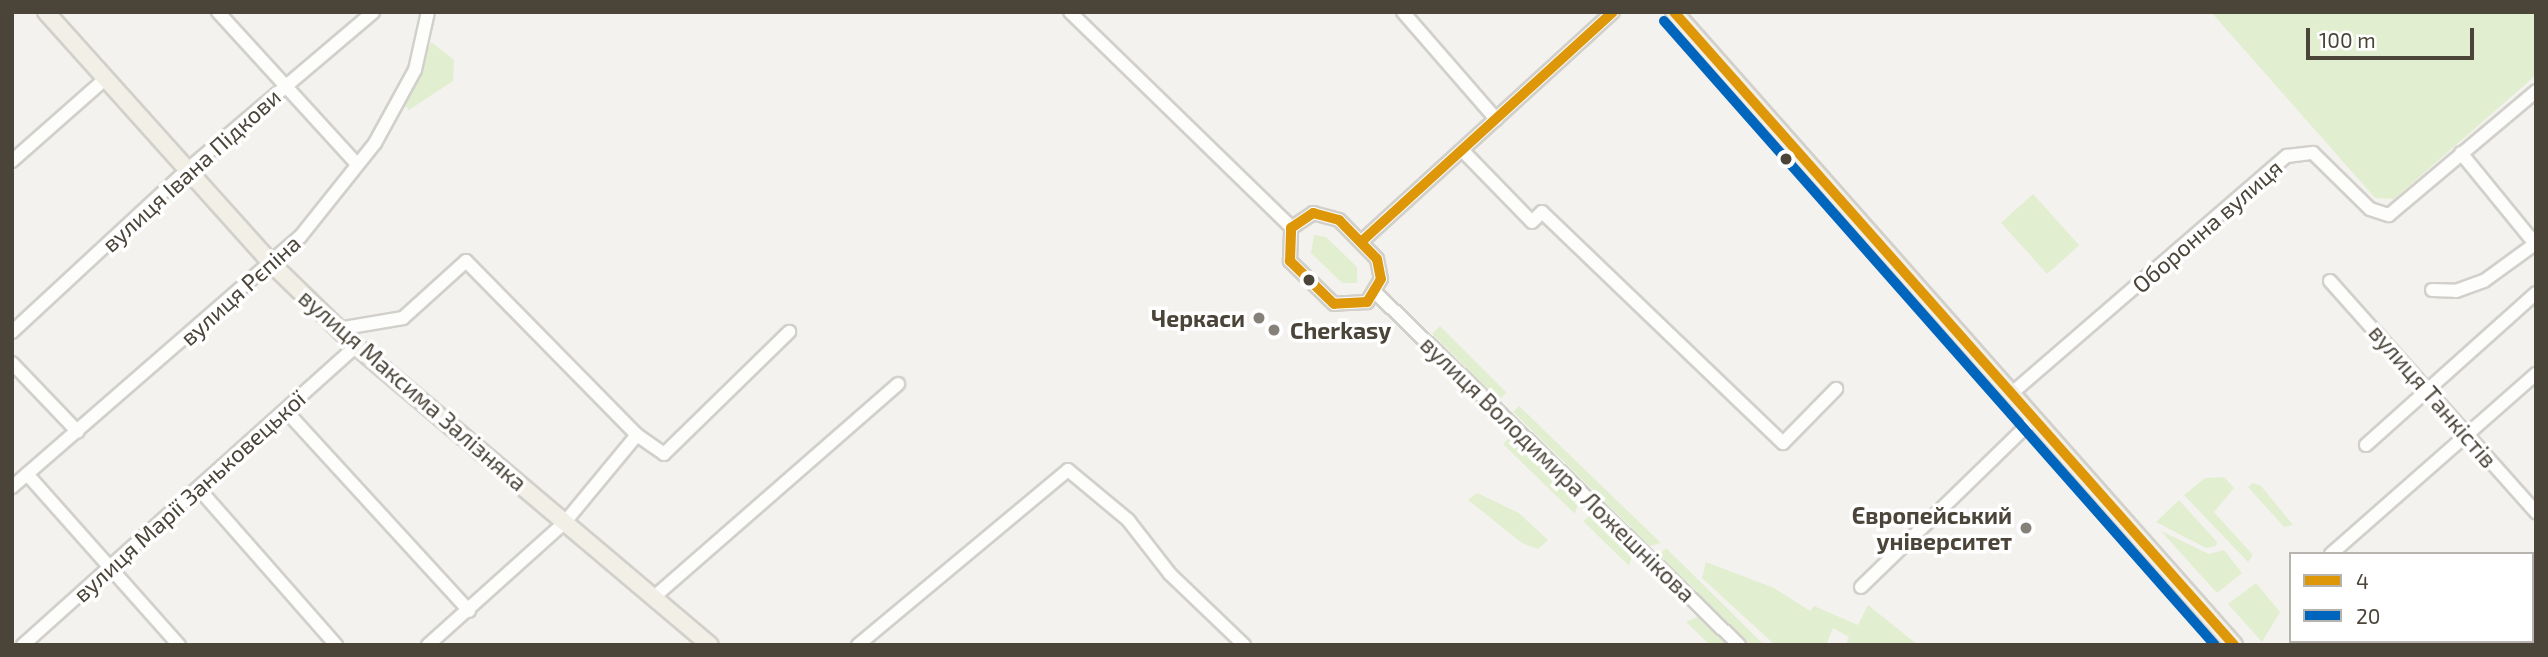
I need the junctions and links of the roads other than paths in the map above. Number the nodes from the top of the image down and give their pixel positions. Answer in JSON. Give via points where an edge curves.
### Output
{"nodes":[{"id":1,"x":46,"y":12,"type":"edge"},
{"id":2,"x":218,"y":12,"type":"edge"},
{"id":3,"x":373,"y":12,"type":"edge"},
{"id":4,"x":428,"y":12,"type":"edge"},
{"id":5,"x":1070,"y":12,"type":"edge"},
{"id":6,"x":1403,"y":12,"type":"edge"},
{"id":7,"x":1613,"y":12,"type":"edge"},
{"id":8,"x":1674,"y":12,"type":"edge"},
{"id":9,"x":105,"y":79,"type":"junction"},
{"id":10,"x":284,"y":88,"type":"junction"},
{"id":11,"x":2536,"y":91,"type":"edge"},
{"id":12,"x":1496,"y":119,"type":"junction"},
{"id":13,"x":1462,"y":150,"type":"junction"},
{"id":14,"x":2461,"y":153,"type":"junction"},
{"id":15,"x":12,"y":161,"type":"edge"},
{"id":16,"x":357,"y":164,"type":"junction"},
{"id":17,"x":187,"y":170,"type":"junction"},
{"id":18,"x":1292,"y":227,"type":"junction"},
{"id":19,"x":1361,"y":242,"type":"junction"},
{"id":20,"x":2535,"y":244,"type":"edge"},
{"id":21,"x":272,"y":264,"type":"junction"},
{"id":22,"x":2330,"y":281,"type":"dead end"},
{"id":23,"x":2432,"y":290,"type":"dead end"},
{"id":24,"x":1376,"y":293,"type":"junction"},
{"id":25,"x":2536,"y":293,"type":"edge"},
{"id":26,"x":338,"y":329,"type":"junction"},
{"id":27,"x":12,"y":332,"type":"edge"},
{"id":28,"x":789,"y":332,"type":"dead end"},
{"id":29,"x":356,"y":346,"type":"junction"},
{"id":30,"x":12,"y":363,"type":"edge"},
{"id":31,"x":2536,"y":373,"type":"edge"},
{"id":32,"x":898,"y":384,"type":"dead end"},
{"id":33,"x":1836,"y":389,"type":"dead end"},
{"id":34,"x":2429,"y":389,"type":"junction"},
{"id":35,"x":2012,"y":393,"type":"junction"},
{"id":36,"x":286,"y":411,"type":"junction"},
{"id":37,"x":2034,"y":419,"type":"junction"},
{"id":38,"x":78,"y":432,"type":"junction"},
{"id":39,"x":2467,"y":434,"type":"junction"},
{"id":40,"x":637,"y":435,"type":"junction"},
{"id":41,"x":2365,"y":445,"type":"dead end"},
{"id":42,"x":27,"y":474,"type":"junction"},
{"id":43,"x":12,"y":486,"type":"edge"},
{"id":44,"x":199,"y":489,"type":"junction"},
{"id":45,"x":2536,"y":512,"type":"edge"},
{"id":46,"x":565,"y":522,"type":"junction"},
{"id":47,"x":2333,"y":552,"type":"edge"},
{"id":48,"x":110,"y":566,"type":"junction"},
{"id":49,"x":1861,"y":587,"type":"dead end"},
{"id":50,"x":654,"y":597,"type":"junction"},
{"id":51,"x":468,"y":611,"type":"junction"},
{"id":52,"x":23,"y":645,"type":"edge"},
{"id":53,"x":179,"y":645,"type":"edge"},
{"id":54,"x":336,"y":645,"type":"edge"},
{"id":55,"x":428,"y":645,"type":"edge"},
{"id":56,"x":710,"y":645,"type":"edge"},
{"id":57,"x":858,"y":645,"type":"edge"},
{"id":58,"x":1244,"y":645,"type":"edge"},
{"id":59,"x":1740,"y":645,"type":"edge"},
{"id":60,"x":2234,"y":645,"type":"edge"}],
"edges":[{"from":1,"to":9,"type":"main road","name":"вулиця Максима Залізняка"},
{"from":2,"to":10,"type":"street"},
{"from":3,"to":10,"type":"street","name":"вулиця Івана Підкови"},
{"from":4,"to":16,"type":"street","name":"вулиця Рєпіна","via":[[415,70]]},
{"from":5,"to":18,"type":"street"},
{"from":6,"to":12,"type":"street"},
{"from":7,"to":12,"type":"street"},
{"from":8,"to":35,"type":"main road"},
{"from":9,"to":15,"type":"street"},
{"from":9,"to":17,"type":"main road","name":"вулиця Максима Залізняка"},
{"from":10,"to":16,"type":"street"},
{"from":10,"to":17,"type":"street","name":"вулиця Івана Підкови"},
{"from":11,"to":14,"type":"street","name":"Оборонна вулиця"},
{"from":12,"to":13,"type":"street"},
{"from":13,"to":19,"type":"street"},
{"from":13,"to":33,"type":"street","via":[[1532,222],[1542,212],[1783,443]]},
{"from":14,"to":20,"type":"street"},
{"from":14,"to":35,"type":"street","name":"Оборонна вулиця","via":[[2389,215],[2370,209],[2313,153],[2287,156]]},
{"from":16,"to":21,"type":"street","name":"вулиця Рєпіна"},
{"from":17,"to":21,"type":"main road","name":"вулиця Максима Залізняка"},
{"from":17,"to":27,"type":"street","name":"вулиця Івана Підкови"},
{"from":18,"to":19,"type":"street","via":[[1307,215],[1327,214]]},
{"from":18,"to":24,"type":"street","via":[[1290,261],[1329,299],[1355,307]]},
{"from":19,"to":24,"type":"street","via":[[1380,265]]},
{"from":20,"to":23,"type":"street","via":[[2484,281],[2456,291]]},
{"from":21,"to":26,"type":"main road","name":"вулиця Максима Залізняка"},
{"from":21,"to":38,"type":"street","name":"вулиця Рєпіна"},
{"from":22,"to":34,"type":"street","name":"вулиця Танкістів"},
{"from":24,"to":59,"type":"street","name":"вулиця Володимира Ложешнікова"},
{"from":25,"to":34,"type":"street"},
{"from":26,"to":29,"type":"main road","name":"вулиця Максима Залізняка"},
{"from":26,"to":40,"type":"street","via":[[403,318],[466,261]]},
{"from":28,"to":40,"type":"street","via":[[664,454]]},
{"from":29,"to":36,"type":"street","name":"вулиця Марії Заньковецької"},
{"from":29,"to":46,"type":"main road","name":"вулиця Максима Залізняка"},
{"from":30,"to":38,"type":"street"},
{"from":31,"to":39,"type":"street"},
{"from":32,"to":50,"type":"street"},
{"from":34,"to":39,"type":"street","name":"вулиця Танкістів"},
{"from":34,"to":41,"type":"street"},
{"from":35,"to":37,"type":"main road"},
{"from":36,"to":44,"type":"street","name":"вулиця Марії Заньковецької"},
{"from":36,"to":51,"type":"street"},
{"from":37,"to":49,"type":"street"},
{"from":37,"to":60,"type":"main road"},
{"from":38,"to":42,"type":"street","name":"вулиця Рєпіна"},
{"from":39,"to":45,"type":"street","name":"вулиця Танкістів"},
{"from":39,"to":47,"type":"street"},
{"from":40,"to":46,"type":"street"},
{"from":42,"to":43,"type":"street","name":"вулиця Рєпіна"},
{"from":42,"to":48,"type":"street"},
{"from":44,"to":48,"type":"street","name":"вулиця Марії Заньковецької"},
{"from":44,"to":54,"type":"street"},
{"from":46,"to":50,"type":"main road","name":"вулиця Максима Залізняка"},
{"from":46,"to":51,"type":"street"},
{"from":48,"to":52,"type":"street","name":"вулиця Марії Заньковецької"},
{"from":48,"to":53,"type":"street"},
{"from":50,"to":56,"type":"main road","name":"вулиця Максима Залізняка"},
{"from":51,"to":55,"type":"street"},
{"from":57,"to":58,"type":"street","via":[[1068,470],[1128,520],[1170,574]]}]}
